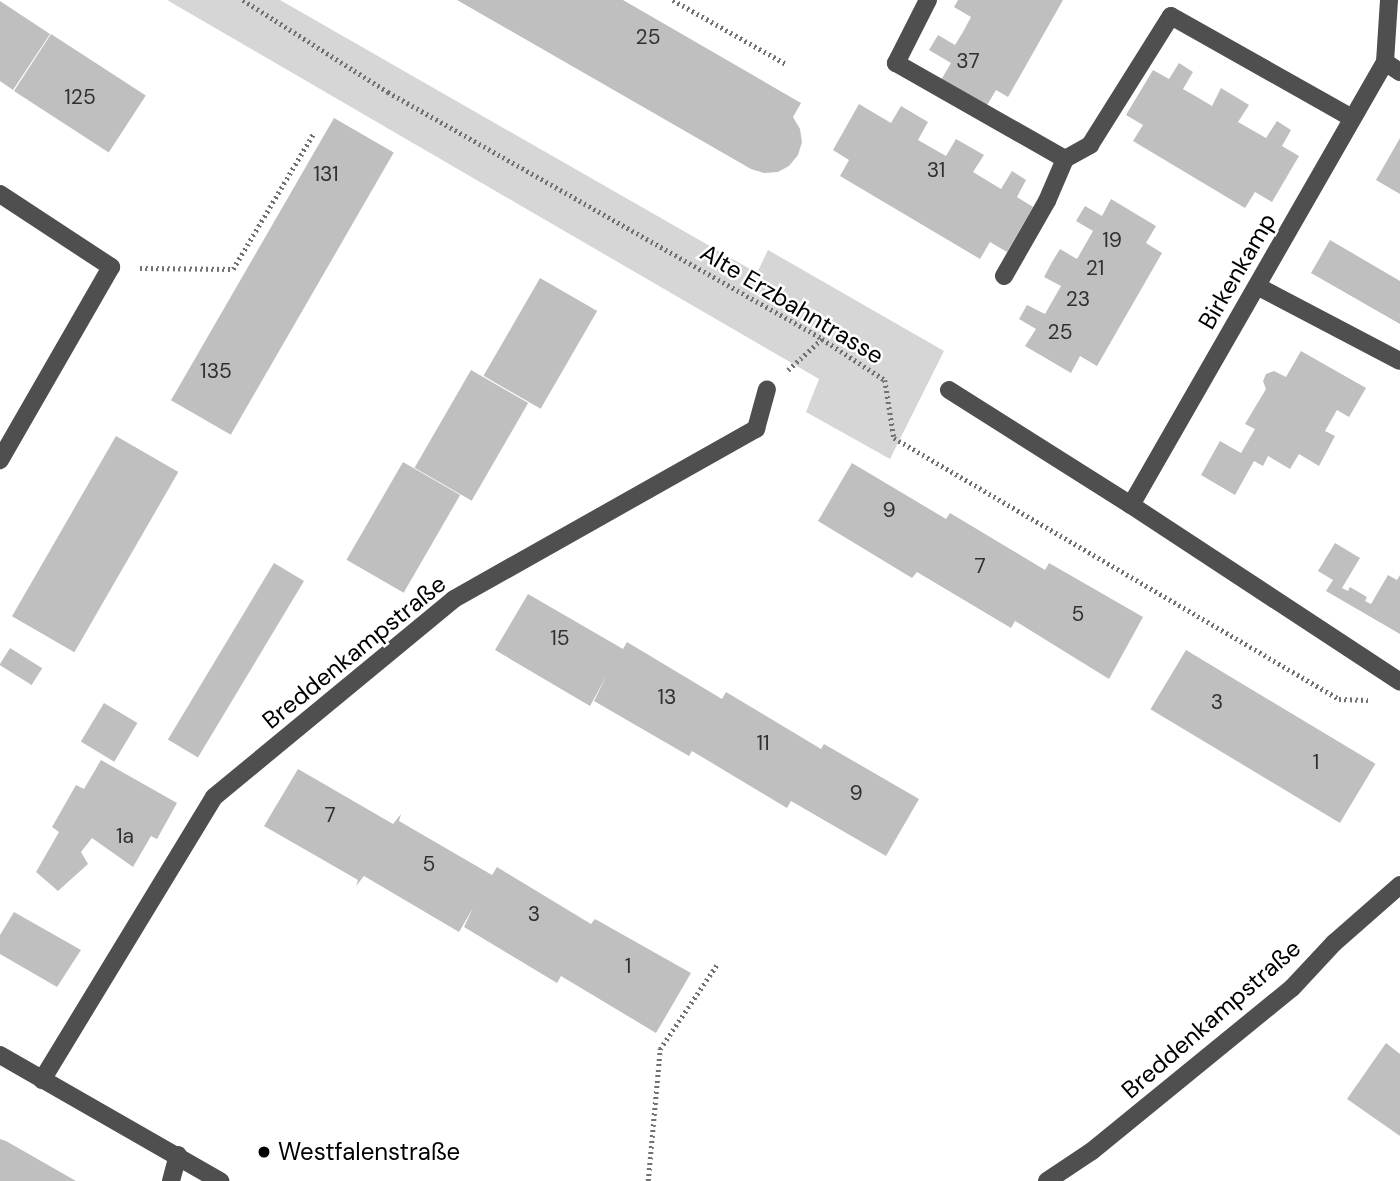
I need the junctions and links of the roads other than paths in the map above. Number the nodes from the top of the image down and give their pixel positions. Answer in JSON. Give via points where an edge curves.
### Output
{"nodes":[{"id":1,"x":928,"y":0,"type":"edge"},
{"id":2,"x":1389,"y":0,"type":"edge"},
{"id":3,"x":1392,"y":67,"type":"edge"},
{"id":4,"x":1352,"y":118,"type":"junction"},
{"id":5,"x":1065,"y":159,"type":"junction"},
{"id":6,"x":0,"y":194,"type":"edge"},
{"id":7,"x":1003,"y":276,"type":"dead end"},
{"id":8,"x":1257,"y":286,"type":"junction"},
{"id":9,"x":1400,"y":361,"type":"edge"},
{"id":10,"x":767,"y":389,"type":"road end"},
{"id":11,"x":949,"y":390,"type":"dead end"},
{"id":12,"x":0,"y":460,"type":"edge"},
{"id":13,"x":1131,"y":505,"type":"junction"},
{"id":14,"x":1400,"y":682,"type":"edge"},
{"id":15,"x":1400,"y":885,"type":"edge"},
{"id":16,"x":0,"y":1055,"type":"edge"},
{"id":17,"x":42,"y":1080,"type":"junction"},
{"id":18,"x":178,"y":1155,"type":"junction"},
{"id":19,"x":170,"y":1181,"type":"edge"},
{"id":20,"x":220,"y":1181,"type":"edge"},
{"id":21,"x":1047,"y":1181,"type":"edge"}],
"edges":[{"from":1,"to":5,"type":"street","via":[[896,63]]},
{"from":2,"to":3,"type":"street","name":"Birkenkamp"},
{"from":3,"to":4,"type":"street","name":"Birkenkamp"},
{"from":4,"to":5,"type":"street","via":[[1171,16],[1090,145]]},
{"from":4,"to":8,"type":"street","name":"Birkenkamp"},
{"from":5,"to":7,"type":"street","via":[[1047,201]]},
{"from":6,"to":12,"type":"street","via":[[111,267]]},
{"from":8,"to":9,"type":"street"},
{"from":8,"to":13,"type":"street","name":"Birkenkamp"},
{"from":10,"to":17,"type":"street","name":"Breddenkampstraße","via":[[755,429],[454,599],[214,797]]},
{"from":11,"to":13,"type":"street"},
{"from":13,"to":14,"type":"street"},
{"from":15,"to":21,"type":"street","name":"Breddenkampstraße","via":[[1334,943],[1292,988],[1092,1151]]},
{"from":16,"to":17,"type":"street"},
{"from":17,"to":18,"type":"street"},
{"from":18,"to":19,"type":"street"},
{"from":18,"to":20,"type":"street"}]}
